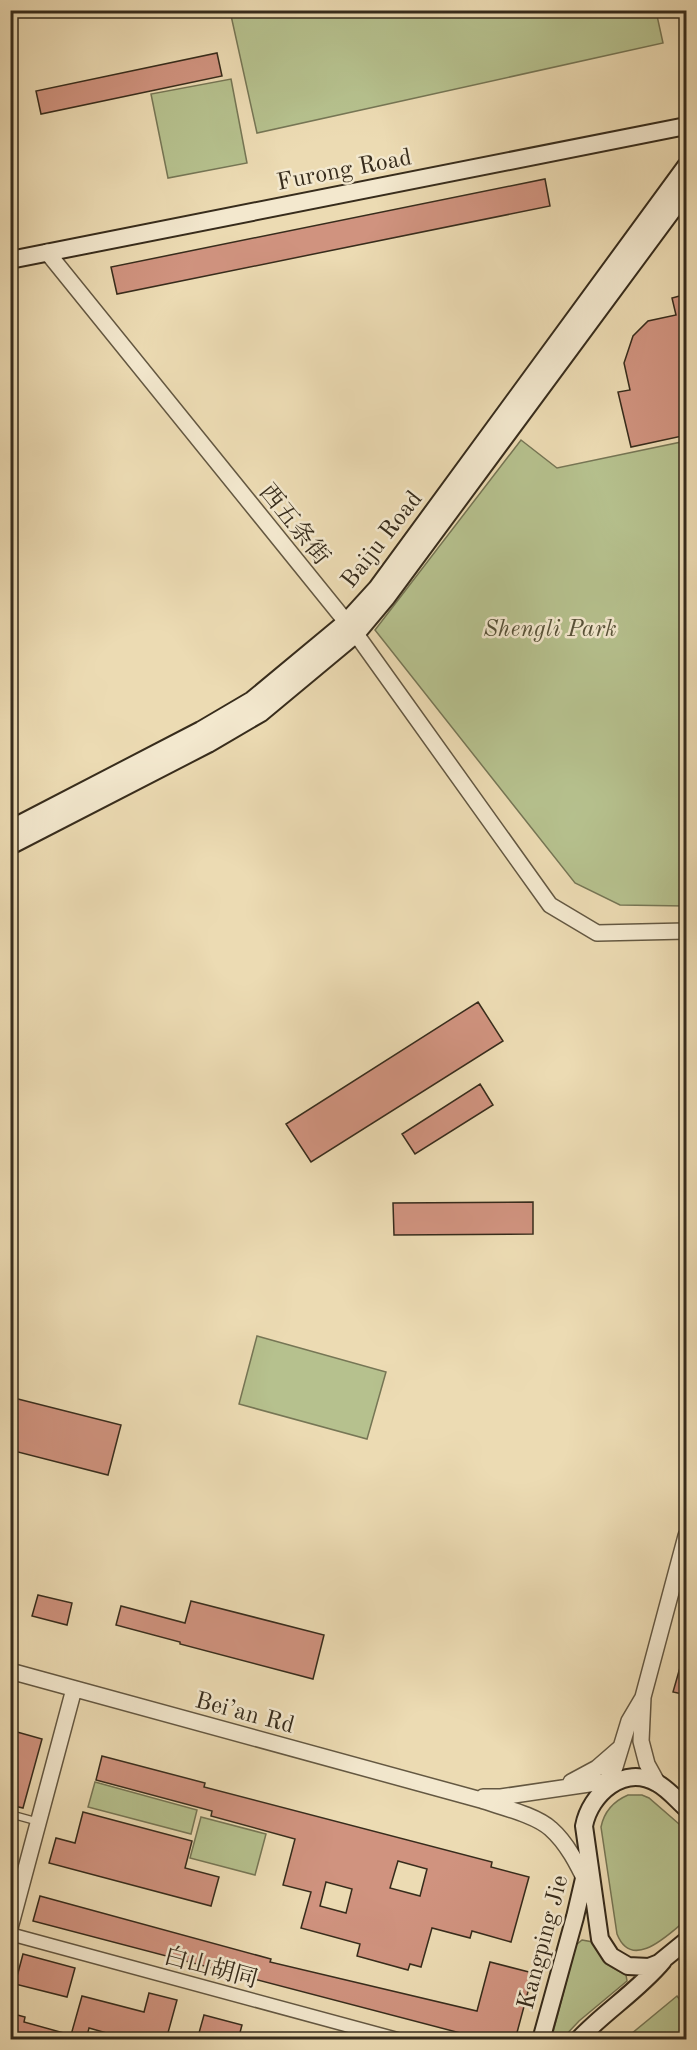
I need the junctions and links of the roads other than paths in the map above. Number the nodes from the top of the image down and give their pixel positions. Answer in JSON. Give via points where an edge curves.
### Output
{"nodes":[{"id":1,"x":687,"y":126,"type":"edge"},
{"id":2,"x":687,"y":166,"type":"edge"},
{"id":3,"x":687,"y":192,"type":"edge"},
{"id":4,"x":47,"y":252,"type":"junction"},
{"id":5,"x":10,"y":260,"type":"edge"},
{"id":6,"x":351,"y":628,"type":"junction"},
{"id":7,"x":10,"y":829,"type":"edge"},
{"id":8,"x":10,"y":846,"type":"edge"},
{"id":9,"x":687,"y":932,"type":"edge"},
{"id":10,"x":687,"y":1536,"type":"edge"},
{"id":11,"x":10,"y":1671,"type":"edge"},
{"id":12,"x":74,"y":1689,"type":"junction"},
{"id":13,"x":644,"y":1697,"type":"junction"},
{"id":14,"x":623,"y":1743,"type":"junction"},
{"id":15,"x":615,"y":1780,"type":"junction"},
{"id":16,"x":658,"y":1784,"type":"junction"},
{"id":17,"x":544,"y":1791,"type":"junction"},
{"id":18,"x":468,"y":1795,"type":"junction"},
{"id":19,"x":687,"y":1808,"type":"edge"},
{"id":20,"x":10,"y":1814,"type":"edge"},
{"id":21,"x":39,"y":1822,"type":"junction"},
{"id":22,"x":560,"y":1839,"type":"junction"},
{"id":23,"x":588,"y":1857,"type":"junction"},
{"id":24,"x":584,"y":1879,"type":"junction"},
{"id":25,"x":594,"y":1900,"type":"junction"},
{"id":26,"x":578,"y":1908,"type":"junction"},
{"id":27,"x":10,"y":1928,"type":"edge"},
{"id":28,"x":10,"y":1934,"type":"edge"},
{"id":29,"x":687,"y":1941,"type":"edge"},
{"id":30,"x":666,"y":1958,"type":"junction"},
{"id":31,"x":367,"y":2035,"type":"edge"},
{"id":32,"x":401,"y":2040,"type":"edge"},
{"id":33,"x":541,"y":2040,"type":"edge"},
{"id":34,"x":578,"y":2040,"type":"edge"}],
"edges":[{"from":1,"to":4,"type":"main road","name":"Furong Road"},
{"from":2,"to":6,"type":"main road","name":"Baiju Road"},
{"from":3,"to":6,"type":"main road","name":"Baiju Road","via":[[394,587]]},
{"from":4,"to":5,"type":"main road","name":"Furong Road"},
{"from":4,"to":6,"type":"street","name":"西五条街"},
{"from":6,"to":7,"type":"main road","name":"Baiju Road","via":[[252,700]]},
{"from":6,"to":8,"type":"main road","name":"Baiju Road","via":[[261,713]]},
{"from":6,"to":9,"type":"street","name":"西五条街","via":[[550,905],[597,933]]},
{"from":10,"to":13,"type":"street"},
{"from":11,"to":12,"type":"street","name":"Bei’an Rd"},
{"from":12,"to":18,"type":"street","name":"Bei’an Rd"},
{"from":12,"to":21,"type":"street"},
{"from":13,"to":14,"type":"street","via":[[629,1721]]},
{"from":13,"to":16,"type":"street","via":[[641,1741]]},
{"from":14,"to":15,"type":"street"},
{"from":14,"to":17,"type":"street","via":[[597,1768]]},
{"from":15,"to":16,"type":"main road","via":[[646,1779]]},
{"from":15,"to":17,"type":"street"},
{"from":15,"to":23,"type":"main road","via":[[586,1814]]},
{"from":16,"to":19,"type":"main road"},
{"from":17,"to":18,"type":"street","via":[[501,1797]]},
{"from":18,"to":22,"type":"street","via":[[545,1825]]},
{"from":20,"to":21,"type":"lane"},
{"from":21,"to":27,"type":"street"},
{"from":22,"to":24,"type":"street"},
{"from":22,"to":26,"type":"street","via":[[575,1880]]},
{"from":23,"to":24,"type":"main road","name":"Kangping Jie"},
{"from":23,"to":25,"type":"main road"},
{"from":24,"to":25,"type":"street"},
{"from":24,"to":26,"type":"main road","name":"Kangping Jie"},
{"from":25,"to":30,"type":"main road","via":[[600,1939],[611,1956],[639,1968]]},
{"from":26,"to":33,"type":"main road","name":"Kangping Jie"},
{"from":28,"to":31,"type":"street","name":"白山胡同"},
{"from":29,"to":30,"type":"main road"},
{"from":30,"to":34,"type":"main road","via":[[646,1981]]},
{"from":31,"to":32,"type":"street","name":"白山胡同"}]}
